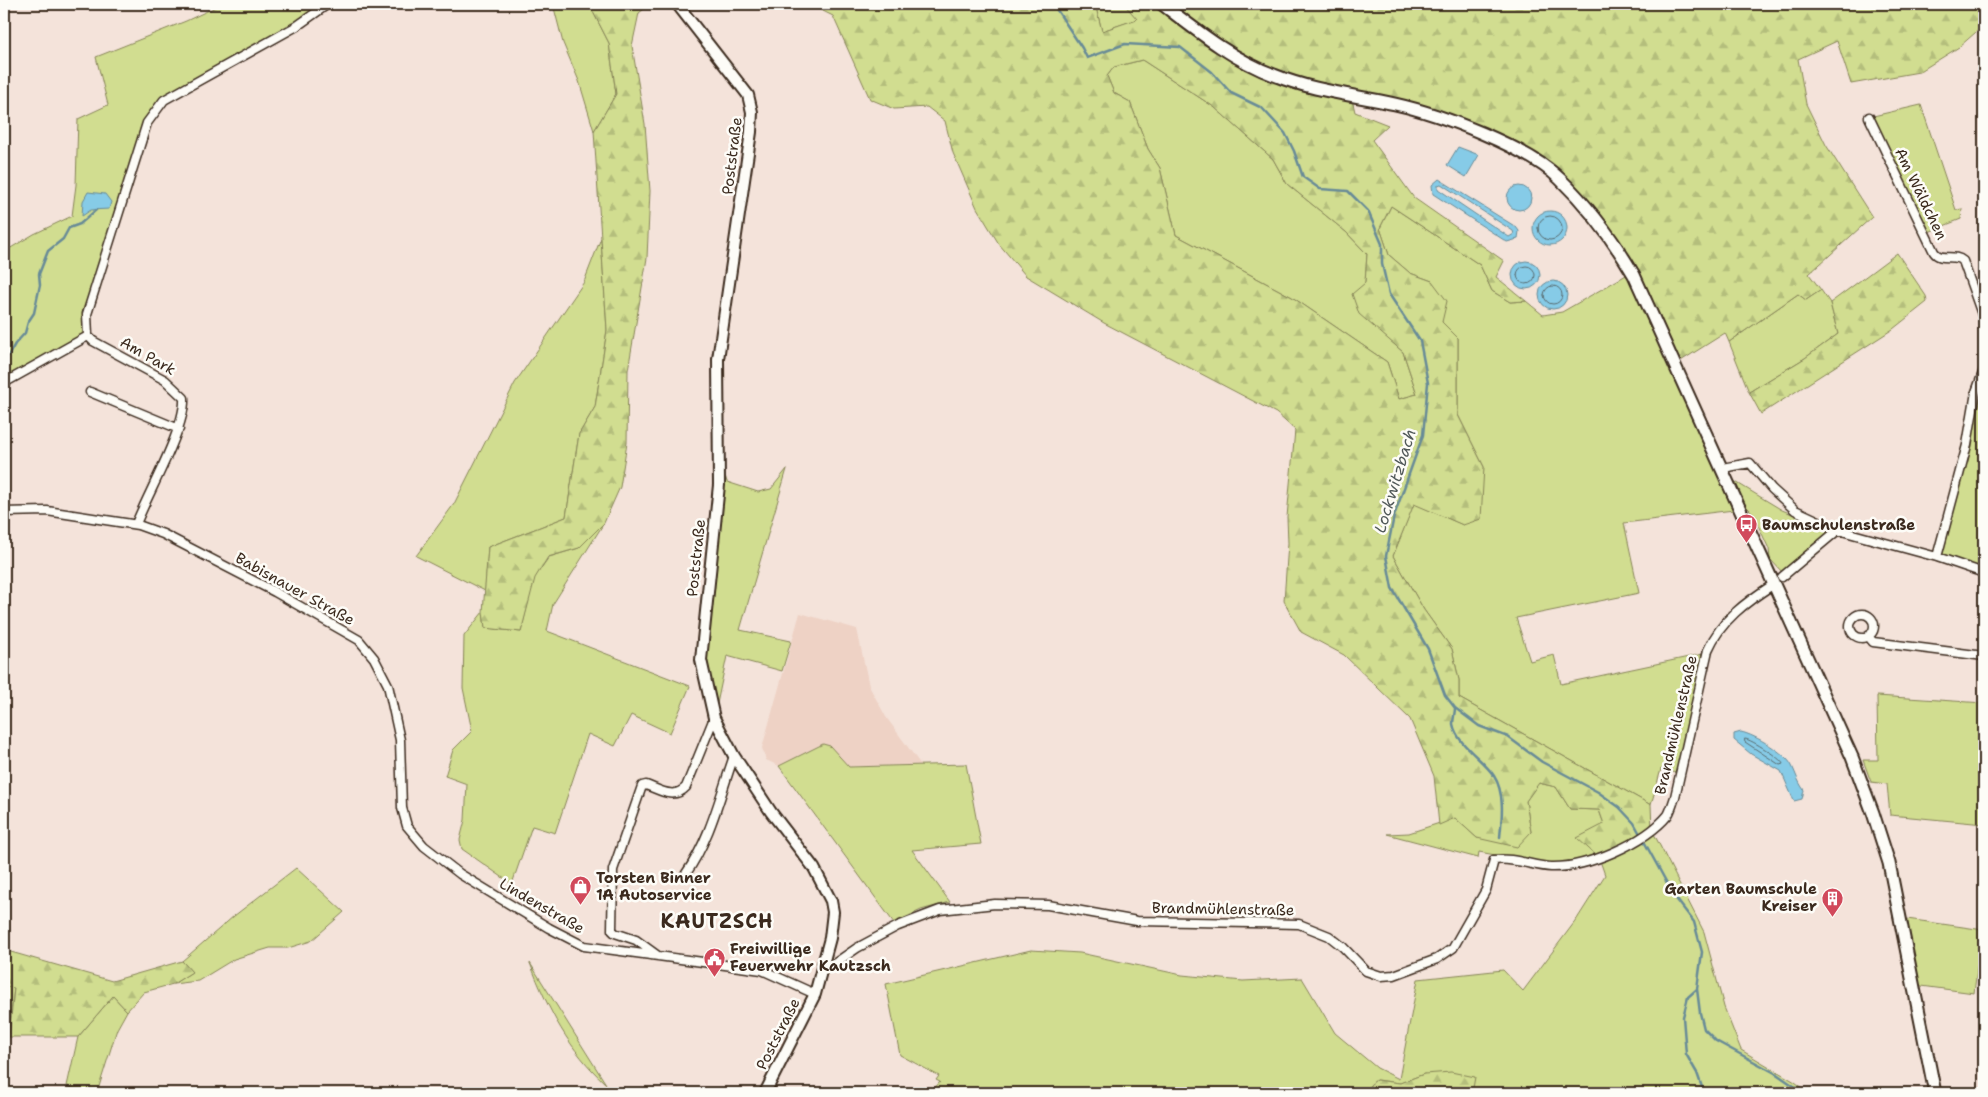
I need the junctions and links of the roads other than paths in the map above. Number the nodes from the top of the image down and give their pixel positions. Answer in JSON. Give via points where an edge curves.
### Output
{"nodes":[{"id":1,"x":328,"y":4,"type":"edge"},
{"id":2,"x":677,"y":4,"type":"edge"},
{"id":3,"x":1162,"y":4,"type":"edge"},
{"id":4,"x":1869,"y":117,"type":"dead end"},
{"id":5,"x":1984,"y":320,"type":"edge"},
{"id":6,"x":88,"y":336,"type":"junction"},
{"id":7,"x":1984,"y":370,"type":"edge"},
{"id":8,"x":4,"y":382,"type":"edge"},
{"id":9,"x":90,"y":392,"type":"dead end"},
{"id":10,"x":179,"y":429,"type":"junction"},
{"id":11,"x":1723,"y":468,"type":"junction"},
{"id":12,"x":4,"y":512,"type":"edge"},
{"id":13,"x":136,"y":524,"type":"junction"},
{"id":14,"x":1838,"y":530,"type":"junction"},
{"id":15,"x":1937,"y":557,"type":"junction"},
{"id":16,"x":1984,"y":573,"type":"edge"},
{"id":17,"x":1778,"y":581,"type":"junction"},
{"id":18,"x":1868,"y":636,"type":"dead end"},
{"id":19,"x":1984,"y":656,"type":"edge"},
{"id":20,"x":714,"y":718,"type":"junction"},
{"id":21,"x":734,"y":756,"type":"junction"},
{"id":22,"x":424,"y":846,"type":"joint"},
{"id":23,"x":685,"y":875,"type":"dead end"},
{"id":24,"x":660,"y":957,"type":"junction"},
{"id":25,"x":823,"y":966,"type":"junction"},
{"id":26,"x":815,"y":994,"type":"junction"},
{"id":27,"x":765,"y":1093,"type":"edge"},
{"id":28,"x":1935,"y":1093,"type":"edge"}],
"edges":[{"from":1,"to":6,"type":"street","via":[[297,26],[164,100],[147,122],[87,314]]},
{"from":2,"to":20,"type":"street","name":"Poststraße","via":[[748,95],[752,112],[718,359],[718,485],[701,660]]},
{"from":3,"to":11,"type":"main road","via":[[1242,60],[1273,75],[1324,91],[1432,114],[1518,149],[1559,178],[1600,224],[1634,275]]},
{"from":4,"to":5,"type":"street","name":"Am Wäldchen","via":[[1934,252],[1940,257],[1963,261]]},
{"from":6,"to":8,"type":"street"},
{"from":6,"to":10,"type":"street","name":"Am Park","via":[[177,390],[184,398],[185,409]]},
{"from":7,"to":15,"type":"street"},
{"from":9,"to":10,"type":"street"},
{"from":10,"to":13,"type":"street","name":"Am Park"},
{"from":11,"to":14,"type":"street","via":[[1750,463],[1795,510]]},
{"from":11,"to":17,"type":"main road"},
{"from":12,"to":13,"type":"street","name":"Babisnauer Straße","via":[[47,511]]},
{"from":13,"to":22,"type":"street","name":"Babisnauer Straße","via":[[163,534],[266,587],[359,640],[374,658],[388,685],[400,740],[402,808],[407,826]]},
{"from":14,"to":15,"type":"street"},
{"from":14,"to":17,"type":"street"},
{"from":15,"to":16,"type":"street"},
{"from":17,"to":25,"type":"street","name":"Brandmühlenstraße","via":[[1723,623],[1715,634],[1708,650],[1669,814],[1652,830],[1633,841],[1599,858],[1568,867],[1494,860],[1486,890],[1452,948],[1437,958],[1394,975],[1381,976],[1366,971],[1330,936],[1299,924],[1137,921],[1060,906],[1021,904],[940,910],[898,926],[830,966]]},
{"from":17,"to":28,"type":"main road","via":[[1852,757],[1889,863]]},
{"from":18,"to":19,"type":"street","via":[[1873,642]]},
{"from":20,"to":21,"type":"street","name":"Poststraße"},
{"from":20,"to":24,"type":"street","name":"Lindenstraße","via":[[686,787],[680,794],[673,795],[646,784],[638,792],[613,870],[612,930],[636,940]]},
{"from":21,"to":23,"type":"street","via":[[706,838]]},
{"from":21,"to":25,"type":"street","name":"Poststraße","via":[[814,868],[831,901],[834,923]]},
{"from":22,"to":24,"type":"street","name":"Lindenstraße","via":[[460,874],[570,940],[584,946]]},
{"from":24,"to":26,"type":"street","name":"Lindenstraße","via":[[756,969]]},
{"from":25,"to":26,"type":"street","name":"Poststraße"},
{"from":26,"to":27,"type":"street","name":"Poststraße"}]}
